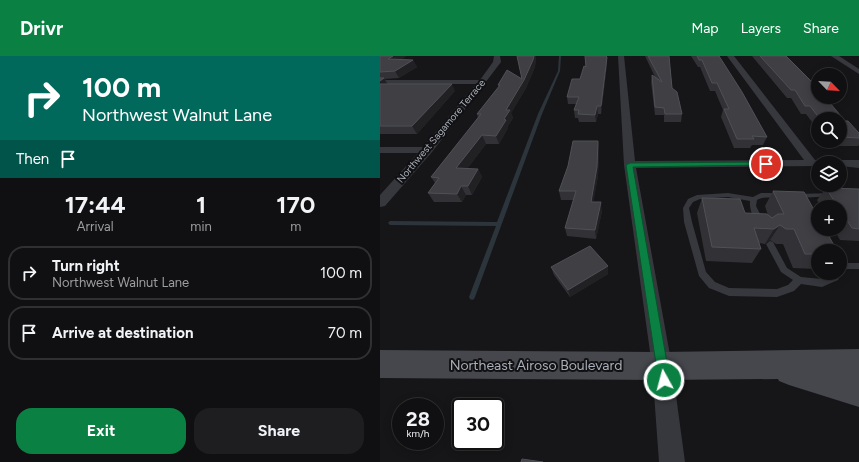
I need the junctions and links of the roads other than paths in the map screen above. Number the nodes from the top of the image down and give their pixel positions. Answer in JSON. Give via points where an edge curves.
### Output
{"nodes":[{"id":1,"x":497,"y":56,"type":"edge"},
{"id":2,"x":621,"y":56,"type":"edge"},
{"id":3,"x":730,"y":56,"type":"edge"},
{"id":4,"x":834,"y":56,"type":"edge"},
{"id":5,"x":859,"y":72,"type":"edge"},
{"id":6,"x":380,"y":82,"type":"edge"},
{"id":7,"x":482,"y":82,"type":"junction"},
{"id":8,"x":380,"y":150,"type":"edge"},
{"id":9,"x":428,"y":150,"type":"junction"},
{"id":10,"x":811,"y":158,"type":"edge"},
{"id":11,"x":811,"y":163,"type":"edge"},
{"id":12,"x":847,"y":164,"type":"edge"},
{"id":13,"x":859,"y":164,"type":"edge"},
{"id":14,"x":630,"y":165,"type":"junction"},
{"id":15,"x":844,"y":195,"type":"edge"},
{"id":16,"x":754,"y":199,"type":"junction"},
{"id":17,"x":380,"y":203,"type":"edge"},
{"id":18,"x":763,"y":229,"type":"edge"},
{"id":19,"x":770,"y":244,"type":"edge"},
{"id":20,"x":859,"y":266,"type":"edge"},
{"id":21,"x":847,"y":267,"type":"edge"},
{"id":22,"x":799,"y":280,"type":"junction"},
{"id":23,"x":830,"y":280,"type":"edge"},
{"id":24,"x":859,"y":363,"type":"edge"},
{"id":25,"x":380,"y":364,"type":"edge"},
{"id":26,"x":769,"y":364,"type":"junction"},
{"id":27,"x":662,"y":366,"type":"junction"},
{"id":28,"x":859,"y":392,"type":"edge"},
{"id":29,"x":672,"y":462,"type":"edge"}],
"edges":[{"from":1,"to":7,"type":"street","name":"Northwest Sagamore Terrace","via":[[497,62]]},
{"from":2,"to":14,"type":"street"},
{"from":3,"to":10,"type":"street"},
{"from":4,"to":5,"type":"street"},
{"from":6,"to":7,"type":"street"},
{"from":7,"to":9,"type":"street","name":"Northwest Sagamore Terrace"},
{"from":8,"to":9,"type":"street"},
{"from":9,"to":17,"type":"street","name":"Northwest Sagamore Terrace"},
{"from":11,"to":14,"type":"street"},
{"from":12,"to":13,"type":"street"},
{"from":14,"to":27,"type":"street"},
{"from":15,"to":16,"type":"lane","via":[[799,198],[762,195]]},
{"from":16,"to":18,"type":"lane","via":[[753,206]]},
{"from":16,"to":22,"type":"lane","via":[[728,195],[699,197],[690,201],[686,208],[688,222],[702,274],[712,285],[729,292],[777,293],[791,288]]},
{"from":19,"to":22,"type":"lane","via":[[784,270]]},
{"from":20,"to":21,"type":"lane"},
{"from":22,"to":23,"type":"lane","via":[[822,283]]},
{"from":24,"to":26,"type":"main road","name":"Northeast Airoso Boulevard"},
{"from":25,"to":27,"type":"main road","name":"Northeast Airoso Boulevard"},
{"from":26,"to":27,"type":"main road","name":"Northeast Airoso Boulevard"},
{"from":26,"to":28,"type":"main road"},
{"from":27,"to":29,"type":"street"}]}
